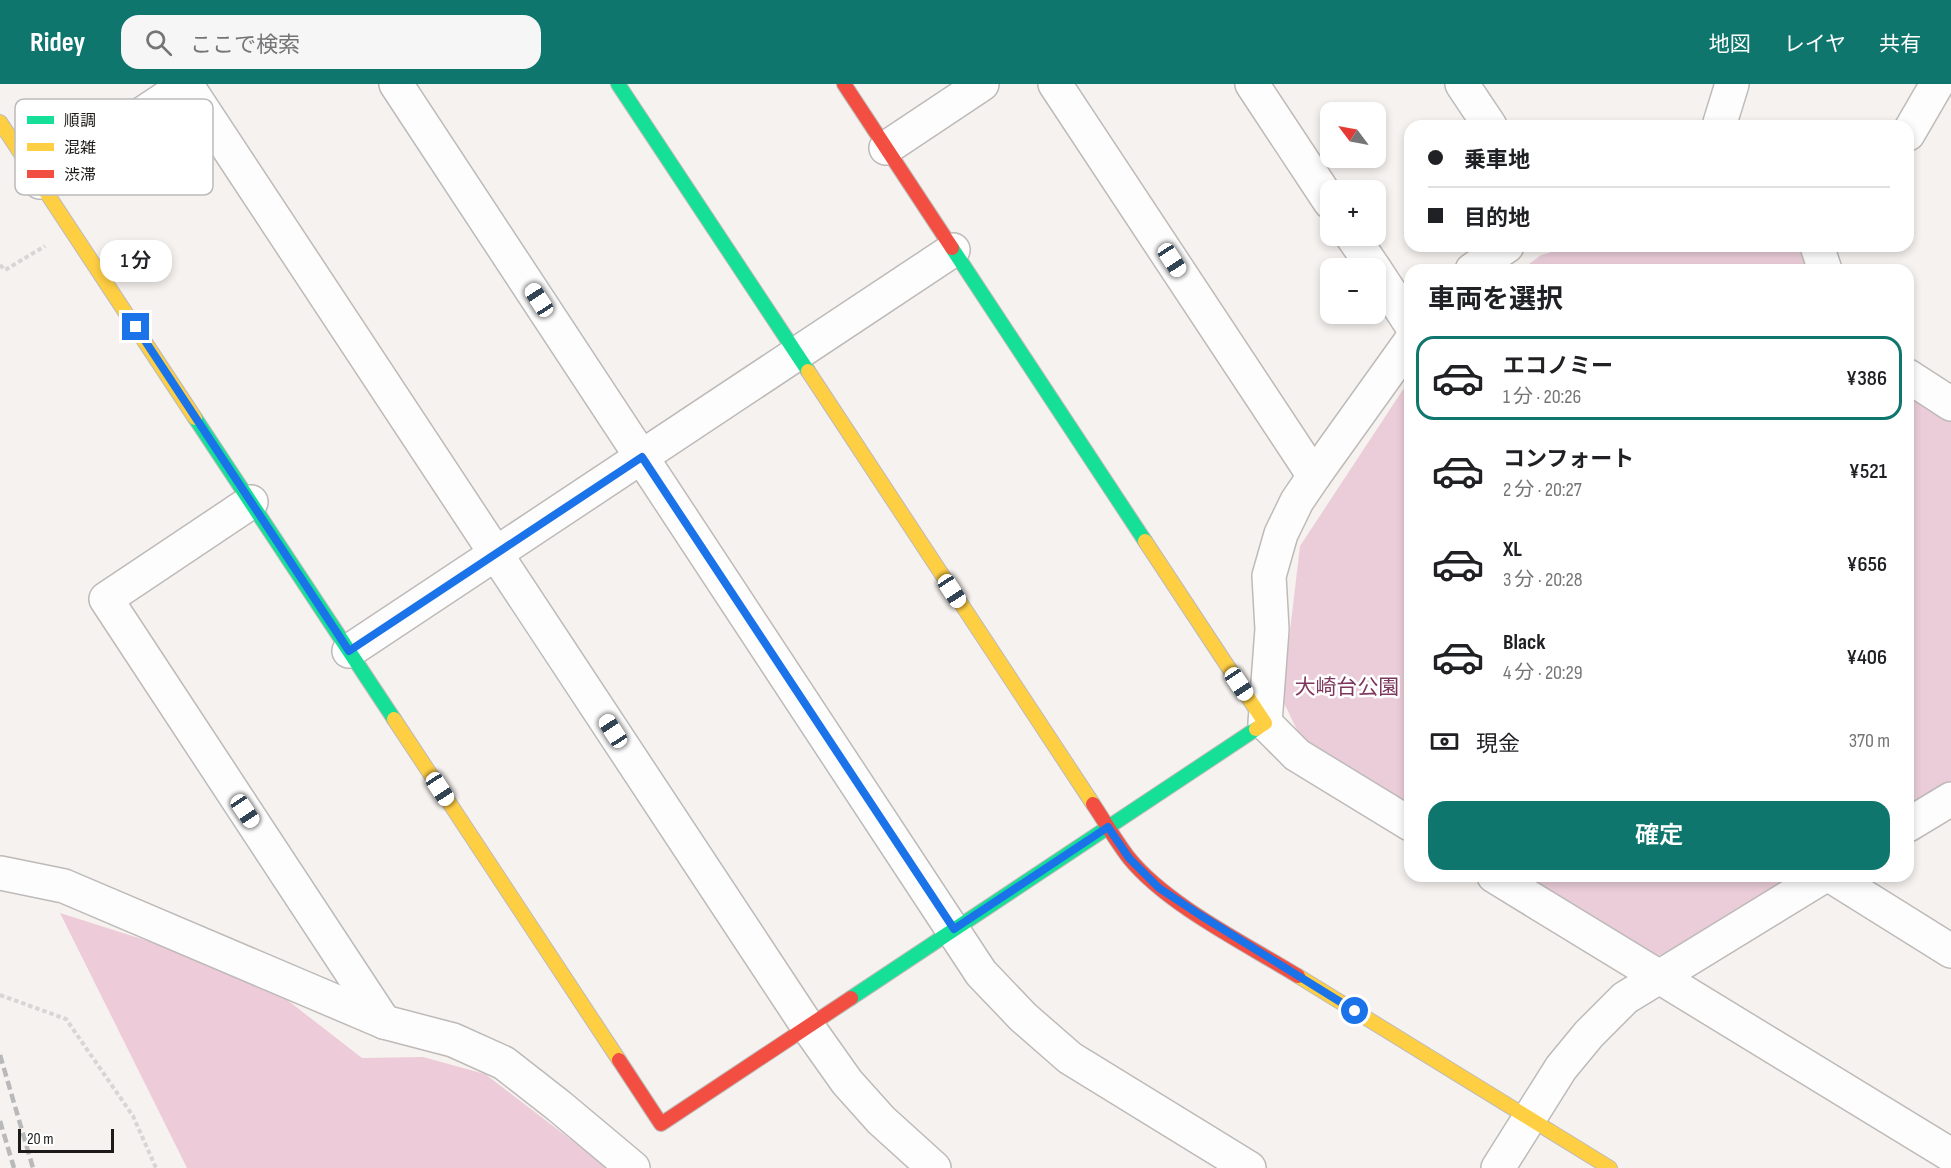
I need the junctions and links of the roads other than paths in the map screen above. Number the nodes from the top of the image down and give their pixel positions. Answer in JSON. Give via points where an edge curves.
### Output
{"nodes":[{"id":1,"x":186,"y":84,"type":"edge"},
{"id":2,"x":396,"y":84,"type":"edge"},
{"id":3,"x":618,"y":84,"type":"edge"},
{"id":4,"x":844,"y":84,"type":"edge"},
{"id":5,"x":982,"y":84,"type":"edge"},
{"id":6,"x":1055,"y":84,"type":"edge"},
{"id":7,"x":1252,"y":84,"type":"edge"},
{"id":8,"x":1732,"y":84,"type":"edge"},
{"id":9,"x":1937,"y":84,"type":"edge"},
{"id":10,"x":1474,"y":88,"type":"edge"},
{"id":11,"x":164,"y":99,"type":"edge"},
{"id":12,"x":196,"y":99,"type":"edge"},
{"id":13,"x":1487,"y":120,"type":"edge"},
{"id":14,"x":1721,"y":120,"type":"edge"},
{"id":15,"x":0,"y":122,"type":"edge"},
{"id":16,"x":1914,"y":124,"type":"edge"},
{"id":17,"x":213,"y":125,"type":"edge"},
{"id":18,"x":15,"y":144,"type":"edge"},
{"id":19,"x":886,"y":148,"type":"junction"},
{"id":20,"x":1320,"y":187,"type":"edge"},
{"id":21,"x":48,"y":195,"type":"edge"},
{"id":22,"x":953,"y":250,"type":"junction"},
{"id":23,"x":1498,"y":252,"type":"edge"},
{"id":24,"x":1481,"y":264,"type":"edge"},
{"id":25,"x":1386,"y":287,"type":"edge"},
{"id":26,"x":1404,"y":314,"type":"edge"},
{"id":27,"x":1404,"y":350,"type":"edge"},
{"id":28,"x":796,"y":354,"type":"junction"},
{"id":29,"x":1914,"y":380,"type":"edge"},
{"id":30,"x":1951,"y":404,"type":"edge"},
{"id":31,"x":642,"y":457,"type":"junction"},
{"id":32,"x":1314,"y":476,"type":"junction"},
{"id":33,"x":251,"y":502,"type":"junction"},
{"id":34,"x":496,"y":554,"type":"junction"},
{"id":35,"x":349,"y":651,"type":"junction"},
{"id":36,"x":1265,"y":723,"type":"junction"},
{"id":37,"x":1951,"y":799,"type":"edge"},
{"id":38,"x":1404,"y":820,"type":"edge"},
{"id":39,"x":1914,"y":821,"type":"edge"},
{"id":40,"x":1108,"y":827,"type":"junction"},
{"id":41,"x":0,"y":873,"type":"edge"},
{"id":42,"x":1504,"y":882,"type":"edge"},
{"id":43,"x":1814,"y":882,"type":"edge"},
{"id":44,"x":1841,"y":882,"type":"edge"},
{"id":45,"x":954,"y":929,"type":"junction"},
{"id":46,"x":1951,"y":951,"type":"edge"},
{"id":47,"x":1659,"y":977,"type":"junction"},
{"id":48,"x":384,"y":1022,"type":"junction"},
{"id":49,"x":808,"y":1027,"type":"junction"},
{"id":50,"x":1529,"y":1119,"type":"junction"},
{"id":51,"x":1951,"y":1155,"type":"edge"},
{"id":52,"x":633,"y":1168,"type":"edge"},
{"id":53,"x":934,"y":1168,"type":"edge"},
{"id":54,"x":1249,"y":1168,"type":"edge"},
{"id":55,"x":1498,"y":1168,"type":"edge"},
{"id":56,"x":1610,"y":1168,"type":"edge"}],
"edges":[{"from":1,"to":11,"type":"street"},
{"from":1,"to":12,"type":"street"},
{"from":2,"to":31,"type":"street"},
{"from":3,"to":28,"type":"street"},
{"from":4,"to":19,"type":"street"},
{"from":5,"to":19,"type":"street"},
{"from":6,"to":32,"type":"street"},
{"from":7,"to":20,"type":"street"},
{"from":8,"to":14,"type":"street"},
{"from":9,"to":16,"type":"street"},
{"from":10,"to":13,"type":"street"},
{"from":15,"to":18,"type":"street"},
{"from":17,"to":34,"type":"street"},
{"from":19,"to":22,"type":"street"},
{"from":21,"to":33,"type":"street"},
{"from":22,"to":28,"type":"street"},
{"from":22,"to":36,"type":"street"},
{"from":23,"to":24,"type":"street"},
{"from":25,"to":26,"type":"street"},
{"from":27,"to":32,"type":"street"},
{"from":28,"to":31,"type":"street"},
{"from":28,"to":40,"type":"street"},
{"from":29,"to":30,"type":"street"},
{"from":31,"to":34,"type":"street"},
{"from":31,"to":45,"type":"street"},
{"from":32,"to":36,"type":"street","via":[[1281,534],[1269,576],[1272,629]]},
{"from":33,"to":35,"type":"street"},
{"from":33,"to":48,"type":"street","via":[[106,599]]},
{"from":34,"to":35,"type":"street"},
{"from":34,"to":49,"type":"street"},
{"from":35,"to":49,"type":"street","via":[[661,1124]]},
{"from":36,"to":38,"type":"street","via":[[1297,755]]},
{"from":36,"to":40,"type":"street"},
{"from":37,"to":39,"type":"street"},
{"from":40,"to":45,"type":"street"},
{"from":40,"to":50,"type":"street","via":[[1129,858],[1159,888]]},
{"from":41,"to":48,"type":"street","via":[[64,886]]},
{"from":42,"to":47,"type":"street"},
{"from":43,"to":47,"type":"street"},
{"from":44,"to":46,"type":"street"},
{"from":45,"to":49,"type":"street"},
{"from":45,"to":54,"type":"street","via":[[981,973],[1070,1058]]},
{"from":47,"to":50,"type":"street","via":[[1625,998],[1589,1034]]},
{"from":47,"to":51,"type":"street"},
{"from":48,"to":52,"type":"street","via":[[453,1040],[504,1063]]},
{"from":49,"to":53,"type":"street","via":[[847,1082],[881,1120]]},
{"from":50,"to":55,"type":"street"},
{"from":50,"to":56,"type":"street"}]}
